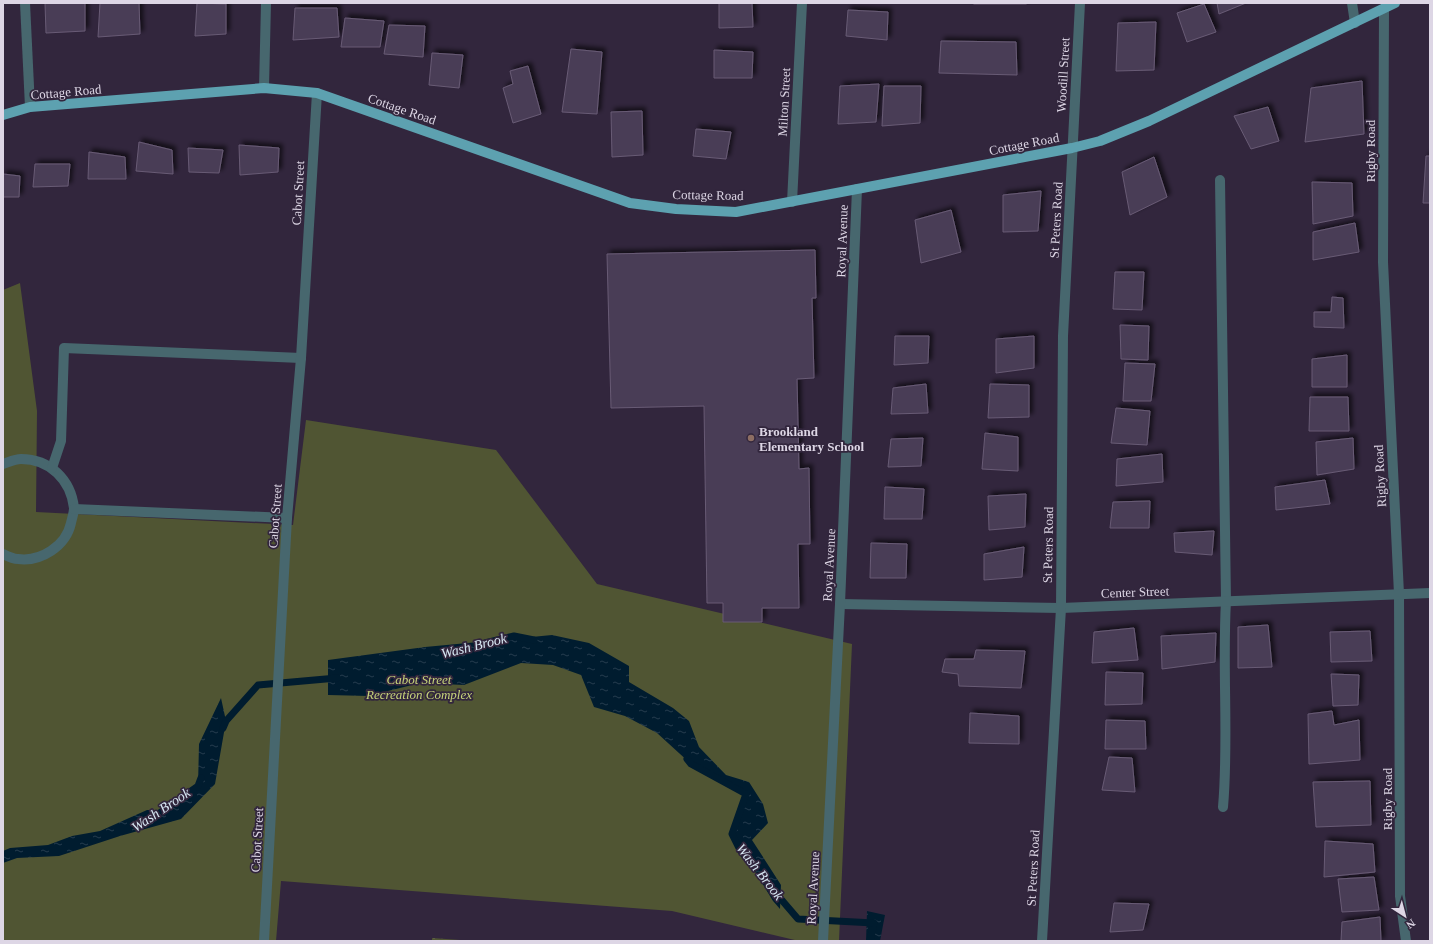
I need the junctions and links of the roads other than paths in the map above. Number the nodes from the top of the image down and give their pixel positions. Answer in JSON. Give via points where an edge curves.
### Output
{"nodes":[{"id":1,"x":25,"y":3,"type":"edge"},
{"id":2,"x":266,"y":3,"type":"edge"},
{"id":3,"x":802,"y":3,"type":"edge"},
{"id":4,"x":1080,"y":3,"type":"edge"},
{"id":5,"x":1352,"y":3,"type":"edge"},
{"id":6,"x":1395,"y":3,"type":"edge"},
{"id":7,"x":1384,"y":9,"type":"junction"},
{"id":8,"x":1355,"y":23,"type":"junction"},
{"id":9,"x":264,"y":88,"type":"junction"},
{"id":10,"x":317,"y":94,"type":"junction"},
{"id":11,"x":30,"y":107,"type":"junction"},
{"id":12,"x":3,"y":115,"type":"edge"},
{"id":13,"x":1072,"y":148,"type":"junction"},
{"id":14,"x":1220,"y":180,"type":"dead end"},
{"id":15,"x":857,"y":189,"type":"junction"},
{"id":16,"x":792,"y":202,"type":"junction"},
{"id":17,"x":301,"y":358,"type":"junction"},
{"id":18,"x":3,"y":464,"type":"edge"},
{"id":19,"x":52,"y":468,"type":"junction"},
{"id":20,"x":74,"y":509,"type":"junction"},
{"id":21,"x":287,"y":518,"type":"junction"},
{"id":22,"x":3,"y":554,"type":"edge"},
{"id":23,"x":1430,"y":593,"type":"edge"},
{"id":24,"x":1399,"y":594,"type":"junction"},
{"id":25,"x":1226,"y":601,"type":"junction"},
{"id":26,"x":840,"y":604,"type":"junction"},
{"id":27,"x":1061,"y":608,"type":"junction"},
{"id":28,"x":1223,"y":807,"type":"dead end"},
{"id":29,"x":264,"y":941,"type":"edge"},
{"id":30,"x":823,"y":941,"type":"edge"},
{"id":31,"x":1042,"y":941,"type":"edge"},
{"id":32,"x":1406,"y":941,"type":"edge"}],
"edges":[{"from":1,"to":11,"type":"street"},
{"from":2,"to":9,"type":"street"},
{"from":3,"to":16,"type":"street","name":"Milton Street"},
{"from":4,"to":13,"type":"street","name":"Woodill Street"},
{"from":5,"to":8,"type":"street"},
{"from":6,"to":7,"type":"main road","name":"Cottage Road"},
{"from":7,"to":8,"type":"main road","name":"Cottage Road"},
{"from":7,"to":24,"type":"street","name":"Rigby Road","via":[[1383,262]]},
{"from":8,"to":13,"type":"main road","name":"Cottage Road","via":[[1149,121],[1100,141]]},
{"from":9,"to":10,"type":"main road","name":"Cottage Road"},
{"from":9,"to":11,"type":"main road","name":"Cottage Road"},
{"from":10,"to":16,"type":"main road","name":"Cottage Road","via":[[630,203],[676,209],[736,212]]},
{"from":10,"to":17,"type":"street","name":"Cabot Street"},
{"from":11,"to":12,"type":"main road","name":"Cottage Road"},
{"from":13,"to":15,"type":"main road","name":"Cottage Road"},
{"from":13,"to":27,"type":"street","name":"St Peters Road","via":[[1063,336]]},
{"from":14,"to":25,"type":"street"},
{"from":15,"to":16,"type":"main road","name":"Cottage Road"},
{"from":15,"to":26,"type":"street","name":"Royal Avenue"},
{"from":17,"to":19,"type":"street","via":[[64,348],[60,441]]},
{"from":17,"to":21,"type":"street","name":"Cabot Street"},
{"from":18,"to":19,"type":"street","via":[[20,459],[37,461]]},
{"from":19,"to":20,"type":"street","via":[[68,485]]},
{"from":20,"to":21,"type":"street"},
{"from":20,"to":22,"type":"street","via":[[69,531],[57,547],[37,558],[17,559]]},
{"from":21,"to":29,"type":"street","name":"Cabot Street"},
{"from":23,"to":24,"type":"street","name":"Center Street"},
{"from":24,"to":25,"type":"street","name":"Center Street"},
{"from":24,"to":32,"type":"street","name":"Rigby Road","via":[[1400,896]]},
{"from":25,"to":27,"type":"street","name":"Center Street"},
{"from":25,"to":28,"type":"street"},
{"from":26,"to":27,"type":"street","name":"Center Street"},
{"from":26,"to":30,"type":"street","name":"Royal Avenue"},
{"from":27,"to":31,"type":"street","name":"St Peters Road"}]}
